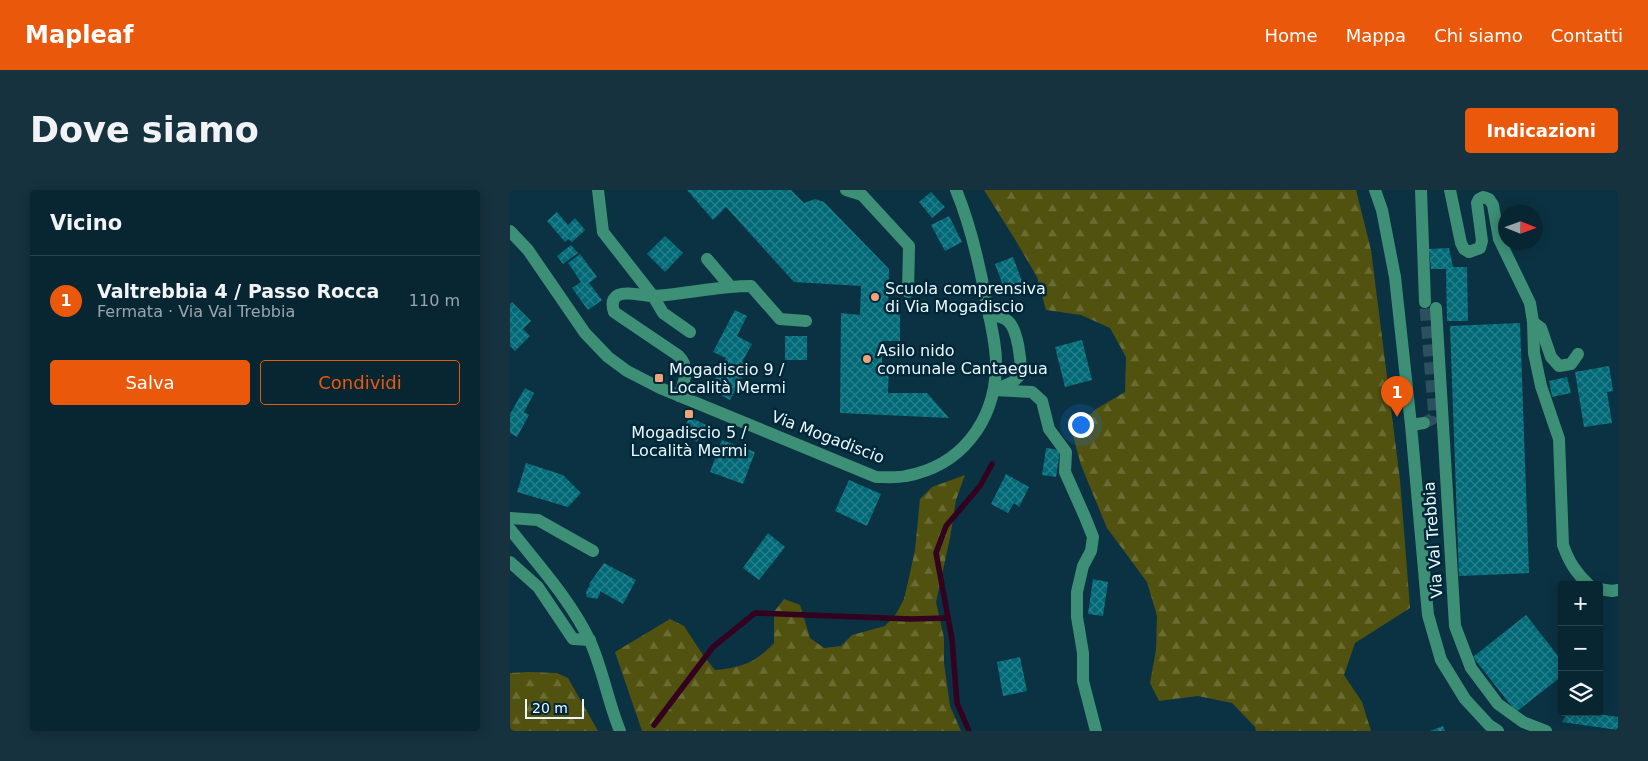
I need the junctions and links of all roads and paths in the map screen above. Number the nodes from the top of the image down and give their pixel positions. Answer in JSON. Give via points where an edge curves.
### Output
{"nodes":[{"id":1,"x":598,"y":190,"type":"edge"},
{"id":2,"x":846,"y":190,"type":"edge"},
{"id":3,"x":956,"y":190,"type":"edge"},
{"id":4,"x":1375,"y":190,"type":"edge"},
{"id":5,"x":1421,"y":190,"type":"edge"},
{"id":6,"x":1450,"y":190,"type":"edge"},
{"id":7,"x":510,"y":231,"type":"edge"},
{"id":8,"x":707,"y":259,"type":"dead end"},
{"id":9,"x":730,"y":286,"type":"junction"},
{"id":10,"x":908,"y":292,"type":"dead end"},
{"id":11,"x":653,"y":296,"type":"junction"},
{"id":12,"x":989,"y":316,"type":"junction"},
{"id":13,"x":806,"y":320,"type":"dead end"},
{"id":14,"x":1533,"y":322,"type":"junction"},
{"id":15,"x":690,"y":332,"type":"dead end"},
{"id":16,"x":1578,"y":354,"type":"dead end"},
{"id":17,"x":994,"y":390,"type":"junction"},
{"id":18,"x":679,"y":396,"type":"junction"},
{"id":19,"x":1424,"y":423,"type":"dead end"},
{"id":20,"x":1411,"y":425,"type":"junction"},
{"id":21,"x":510,"y":518,"type":"edge"},
{"id":22,"x":510,"y":529,"type":"edge"},
{"id":23,"x":594,"y":551,"type":"dead end"},
{"id":24,"x":510,"y":562,"type":"edge"},
{"id":25,"x":1585,"y":581,"type":"edge"},
{"id":26,"x":1603,"y":590,"type":"edge"},
{"id":27,"x":1618,"y":590,"type":"edge"},
{"id":28,"x":590,"y":640,"type":"junction"},
{"id":29,"x":620,"y":731,"type":"edge"},
{"id":30,"x":1096,"y":731,"type":"edge"},
{"id":31,"x":1498,"y":731,"type":"edge"},
{"id":32,"x":1546,"y":731,"type":"edge"}],
"edges":[{"from":1,"to":11,"type":"street","via":[[603,232]]},
{"from":2,"to":10,"type":"street","via":[[862,195],[909,246]]},
{"from":3,"to":12,"type":"street","name":"Via Mogadiscio","via":[[978,252]]},
{"from":4,"to":20,"type":"street","name":"Via Val Trebbia","via":[[1395,277]]},
{"from":5,"to":32,"type":"street","name":"Via Val Trebbia","via":[[1442,410],[1456,626],[1471,668],[1498,704],[1523,722]]},
{"from":6,"to":14,"type":"street","via":[[1460,243],[1470,252],[1480,248],[1482,241],[1477,202],[1483,197],[1493,205],[1499,239],[1530,303]]},
{"from":7,"to":18,"type":"street","name":"Via Mogadiscio","via":[[528,250],[585,332],[608,357],[627,371]]},
{"from":8,"to":9,"type":"street"},
{"from":9,"to":11,"type":"street"},
{"from":9,"to":13,"type":"street","via":[[751,286],[780,319]]},
{"from":11,"to":15,"type":"street","via":[[664,313]]},
{"from":11,"to":18,"type":"street","via":[[615,296],[612,301],[614,312],[683,360],[687,373]]},
{"from":12,"to":17,"type":"street","name":"Via Mogadiscio","via":[[986,331],[996,367]]},
{"from":12,"to":17,"type":"street","via":[[1000,316],[1014,328],[1021,364],[1021,374],[1014,382]]},
{"from":14,"to":16,"type":"street","via":[[1541,328],[1551,357],[1559,366],[1571,364]]},
{"from":14,"to":25,"type":"street","via":[[1534,353],[1559,439],[1563,545],[1574,570]]},
{"from":17,"to":18,"type":"street","name":"Via Mogadiscio","via":[[987,415],[974,438],[950,458],[906,476],[876,477]]},
{"from":17,"to":30,"type":"street","via":[[1032,392],[1042,401],[1049,429],[1066,452],[1065,472],[1092,537],[1091,551],[1083,566],[1077,592],[1077,617],[1083,654],[1083,681]]},
{"from":19,"to":20,"type":"street"},
{"from":20,"to":31,"type":"street","name":"Via Val Trebbia","via":[[1428,615],[1441,660],[1465,700]]},
{"from":21,"to":23,"type":"street","via":[[538,520]]},
{"from":22,"to":28,"type":"street","via":[[564,595]]},
{"from":24,"to":28,"type":"street","via":[[538,587],[573,639]]},
{"from":26,"to":27,"type":"street"},
{"from":28,"to":29,"type":"street"}]}
